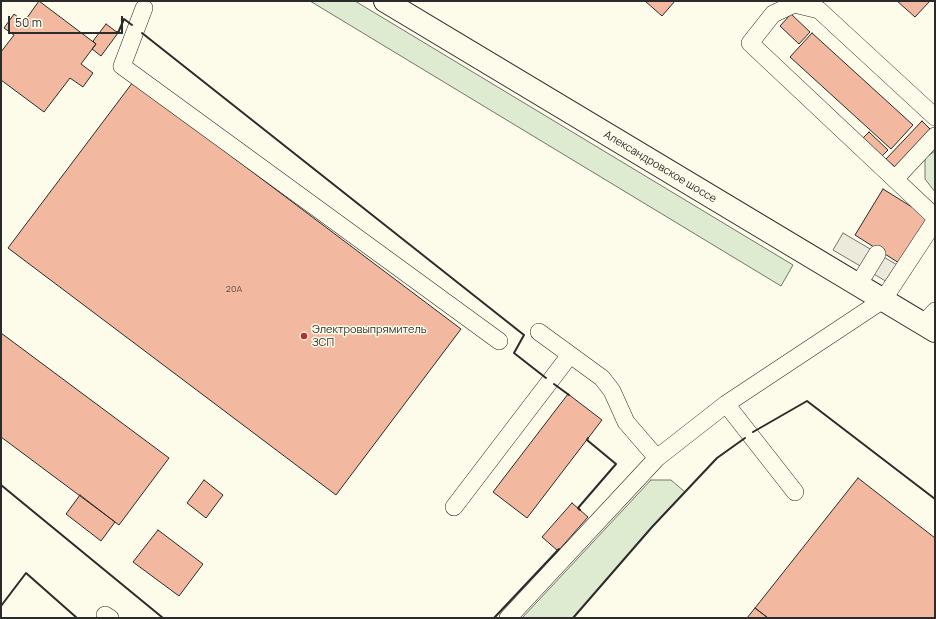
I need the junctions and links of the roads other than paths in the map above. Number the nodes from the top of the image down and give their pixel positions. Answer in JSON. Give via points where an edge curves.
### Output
{"nodes":[{"id":1,"x":385,"y":1,"type":"edge"},
{"id":2,"x":142,"y":3,"type":"edge"},
{"id":3,"x":935,"y":117,"type":"edge"},
{"id":4,"x":935,"y":136,"type":"edge"},
{"id":5,"x":895,"y":179,"type":"junction"},
{"id":6,"x":935,"y":217,"type":"edge"},
{"id":7,"x":935,"y":221,"type":"edge"},
{"id":8,"x":877,"y":254,"type":"dead end"},
{"id":9,"x":858,"y":285,"type":"junction"},
{"id":10,"x":883,"y":300,"type":"junction"},
{"id":11,"x":931,"y":322,"type":"edge"},
{"id":12,"x":538,"y":332,"type":"dead end"},
{"id":13,"x":499,"y":341,"type":"dead end"},
{"id":14,"x":570,"y":355,"type":"junction"},
{"id":15,"x":726,"y":404,"type":"junction"},
{"id":16,"x":657,"y":458,"type":"junction"},
{"id":17,"x":795,"y":492,"type":"dead end"},
{"id":18,"x":454,"y":507,"type":"dead end"},
{"id":19,"x":508,"y":618,"type":"edge"}],
"edges":[{"from":1,"to":9,"type":"main road","name":"Александровское шоссе"},
{"from":2,"to":13,"type":"lane","via":[[122,66]]},
{"from":3,"to":5,"type":"lane","via":[[819,10],[794,4],[773,14],[750,43]]},
{"from":4,"to":5,"type":"lane"},
{"from":5,"to":6,"type":"lane"},
{"from":7,"to":10,"type":"lane"},
{"from":8,"to":9,"type":"lane"},
{"from":9,"to":10,"type":"main road","name":"Александровское шоссе"},
{"from":10,"to":11,"type":"main road","name":"Александровское шоссе"},
{"from":10,"to":15,"type":"lane"},
{"from":12,"to":14,"type":"lane"},
{"from":14,"to":16,"type":"lane","via":[[602,378],[612,391],[626,422]]},
{"from":14,"to":18,"type":"lane"},
{"from":15,"to":16,"type":"lane"},
{"from":15,"to":17,"type":"lane"},
{"from":16,"to":19,"type":"lane"}]}
